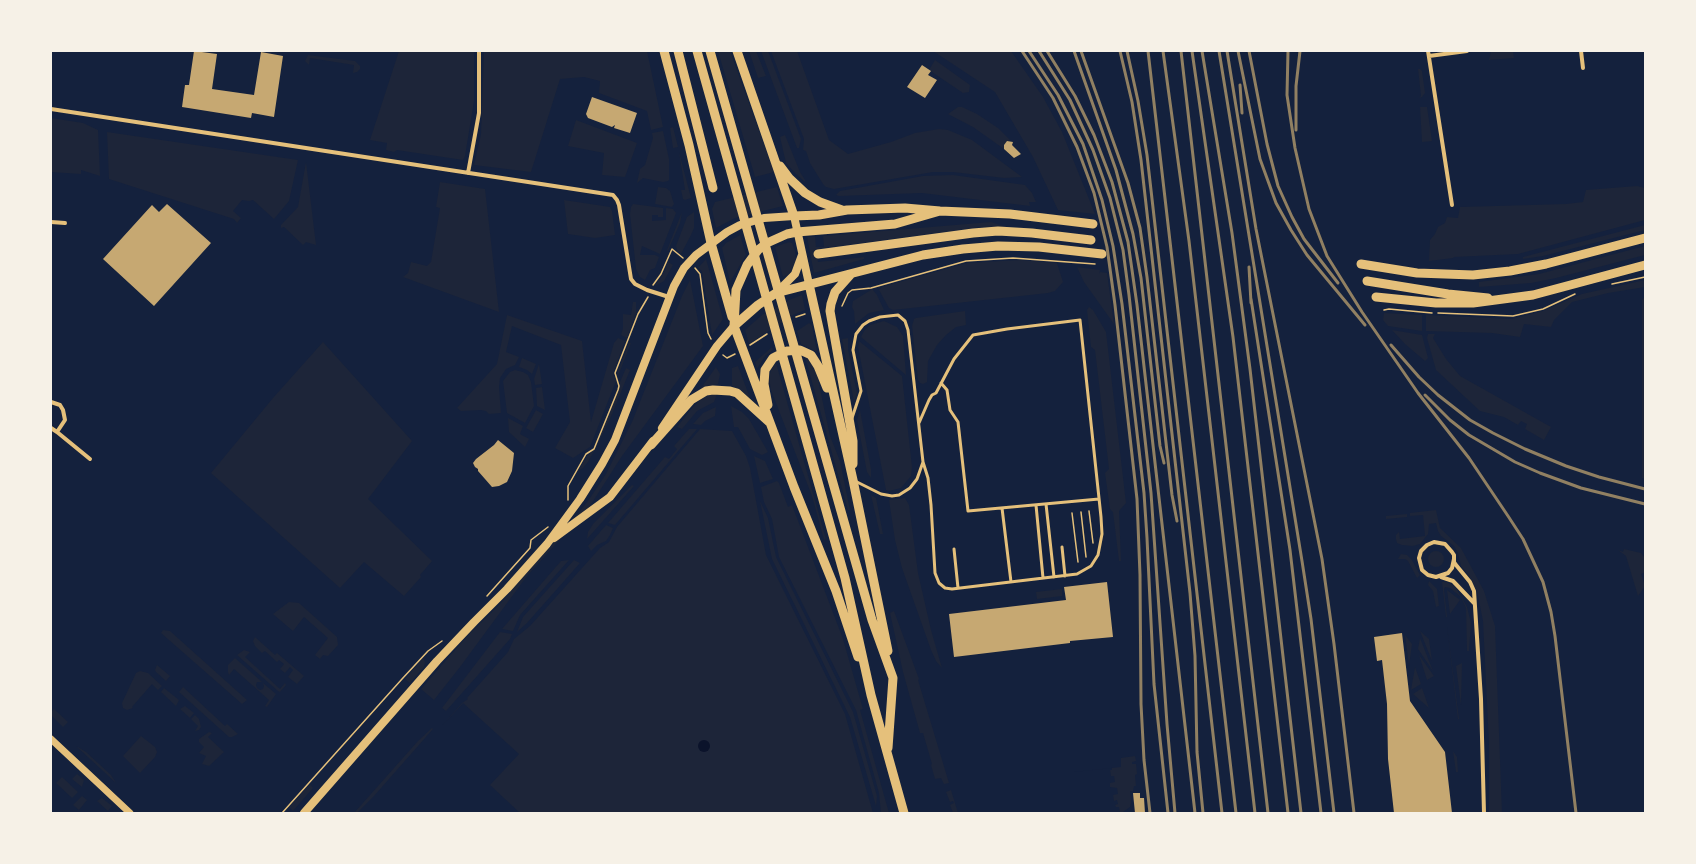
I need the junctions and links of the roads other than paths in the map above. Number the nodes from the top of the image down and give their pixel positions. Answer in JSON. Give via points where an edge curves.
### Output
{"nodes":[{"id":1,"x":479,"y":51,"type":"edge"},
{"id":2,"x":664,"y":51,"type":"edge"},
{"id":3,"x":678,"y":51,"type":"edge"},
{"id":4,"x":697,"y":51,"type":"edge"},
{"id":5,"x":710,"y":51,"type":"edge"},
{"id":6,"x":737,"y":51,"type":"edge"},
{"id":7,"x":1428,"y":51,"type":"edge"},
{"id":8,"x":1467,"y":51,"type":"edge"},
{"id":9,"x":1581,"y":51,"type":"edge"},
{"id":10,"x":1429,"y":56,"type":"junction"},
{"id":11,"x":1582,"y":68,"type":"dead end"},
{"id":12,"x":51,"y":109,"type":"edge"},
{"id":13,"x":776,"y":162,"type":"junction"},
{"id":14,"x":468,"y":173,"type":"junction"},
{"id":15,"x":713,"y":188,"type":"dead end"},
{"id":16,"x":1452,"y":205,"type":"dead end"},
{"id":17,"x":847,"y":210,"type":"junction"},
{"id":18,"x":940,"y":211,"type":"junction"},
{"id":19,"x":794,"y":216,"type":"junction"},
{"id":20,"x":51,"y":222,"type":"edge"},
{"id":21,"x":65,"y":223,"type":"dead end"},
{"id":22,"x":1093,"y":224,"type":"dead end"},
{"id":23,"x":797,"y":232,"type":"junction"},
{"id":24,"x":1645,"y":238,"type":"edge"},
{"id":25,"x":1091,"y":240,"type":"dead end"},
{"id":26,"x":711,"y":244,"type":"junction"},
{"id":27,"x":802,"y":252,"type":"junction"},
{"id":28,"x":818,"y":254,"type":"dead end"},
{"id":29,"x":1102,"y":254,"type":"dead end"},
{"id":30,"x":1361,"y":264,"type":"dead end"},
{"id":31,"x":1645,"y":264,"type":"edge"},
{"id":32,"x":851,"y":274,"type":"junction"},
{"id":33,"x":1366,"y":281,"type":"dead end"},
{"id":34,"x":809,"y":284,"type":"junction"},
{"id":35,"x":776,"y":293,"type":"junction"},
{"id":36,"x":670,"y":297,"type":"junction"},
{"id":37,"x":1376,"y":297,"type":"dead end"},
{"id":38,"x":1504,"y":299,"type":"junction"},
{"id":39,"x":734,"y":326,"type":"junction"},
{"id":40,"x":941,"y":383,"type":"junction"},
{"id":41,"x":51,"y":402,"type":"edge"},
{"id":42,"x":836,"y":410,"type":"junction"},
{"id":43,"x":918,"y":423,"type":"junction"},
{"id":44,"x":850,"y":424,"type":"junction"},
{"id":45,"x":771,"y":425,"type":"junction"},
{"id":46,"x":51,"y":428,"type":"edge"},
{"id":47,"x":57,"y":432,"type":"junction"},
{"id":48,"x":651,"y":445,"type":"junction"},
{"id":49,"x":90,"y":459,"type":"dead end"},
{"id":50,"x":923,"y":462,"type":"junction"},
{"id":51,"x":853,"y":480,"type":"junction"},
{"id":52,"x":1099,"y":499,"type":"junction"},
{"id":53,"x":1046,"y":504,"type":"junction"},
{"id":54,"x":1036,"y":505,"type":"junction"},
{"id":55,"x":1002,"y":508,"type":"junction"},
{"id":56,"x":547,"y":544,"type":"junction"},
{"id":57,"x":1062,"y":547,"type":"dead end"},
{"id":58,"x":954,"y":549,"type":"dead end"},
{"id":59,"x":1454,"y":559,"type":"junction"},
{"id":60,"x":1065,"y":576,"type":"junction"},
{"id":61,"x":1054,"y":577,"type":"junction"},
{"id":62,"x":1439,"y":577,"type":"junction"},
{"id":63,"x":1043,"y":578,"type":"junction"},
{"id":64,"x":1011,"y":582,"type":"junction"},
{"id":65,"x":958,"y":588,"type":"junction"},
{"id":66,"x":1474,"y":603,"type":"junction"},
{"id":67,"x":893,"y":678,"type":"junction"},
{"id":68,"x":871,"y":695,"type":"junction"},
{"id":69,"x":51,"y":739,"type":"edge"},
{"id":70,"x":888,"y":755,"type":"junction"},
{"id":71,"x":130,"y":813,"type":"edge"},
{"id":72,"x":304,"y":813,"type":"edge"},
{"id":73,"x":904,"y":813,"type":"edge"},
{"id":74,"x":1484,"y":813,"type":"edge"}],
"edges":[{"from":1,"to":14,"type":"street","via":[[479,113]]},
{"from":2,"to":26,"type":"main road"},
{"from":3,"to":15,"type":"main road"},
{"from":4,"to":68,"type":"main road","via":[[845,578]]},
{"from":5,"to":67,"type":"main road","via":[[872,620]]},
{"from":6,"to":13,"type":"main road"},
{"from":7,"to":10,"type":"street"},
{"from":8,"to":10,"type":"street"},
{"from":9,"to":11,"type":"street"},
{"from":10,"to":16,"type":"street"},
{"from":12,"to":14,"type":"street"},
{"from":13,"to":17,"type":"main road","via":[[805,193],[832,207]]},
{"from":13,"to":19,"type":"main road"},
{"from":14,"to":36,"type":"street","via":[[613,195],[618,200],[631,279],[647,290]]},
{"from":17,"to":18,"type":"main road","via":[[905,208]]},
{"from":17,"to":19,"type":"main road"},
{"from":18,"to":22,"type":"main road","via":[[1004,213]]},
{"from":18,"to":23,"type":"main road","via":[[895,224]]},
{"from":19,"to":23,"type":"main road"},
{"from":19,"to":26,"type":"main road","via":[[754,220],[727,232]]},
{"from":20,"to":21,"type":"street"},
{"from":23,"to":27,"type":"main road"},
{"from":23,"to":39,"type":"main road","via":[[767,243],[747,265],[736,290]]},
{"from":24,"to":30,"type":"main road","via":[[1546,264],[1473,275],[1417,273]]},
{"from":25,"to":28,"type":"main road","via":[[1032,233],[973,233]]},
{"from":26,"to":36,"type":"main road","via":[[684,268]]},
{"from":26,"to":39,"type":"main road"},
{"from":27,"to":34,"type":"main road"},
{"from":27,"to":35,"type":"main road","via":[[795,274]]},
{"from":29,"to":32,"type":"main road","via":[[1039,247],[984,247],[923,255]]},
{"from":31,"to":38,"type":"main road","via":[[1533,295]]},
{"from":32,"to":34,"type":"main road"},
{"from":32,"to":44,"type":"main road","via":[[835,292],[830,312]]},
{"from":33,"to":38,"type":"main road","via":[[1442,293]]},
{"from":34,"to":35,"type":"main road"},
{"from":34,"to":42,"type":"main road"},
{"from":35,"to":39,"type":"main road"},
{"from":36,"to":56,"type":"main road","via":[[609,452],[586,490]]},
{"from":37,"to":38,"type":"main road","via":[[1454,304]]},
{"from":39,"to":45,"type":"main road"},
{"from":39,"to":48,"type":"main road","via":[[716,346]]},
{"from":40,"to":43,"type":"lane"},
{"from":40,"to":52,"type":"lane","via":[[957,354],[973,335],[1080,320]]},
{"from":40,"to":55,"type":"lane","via":[[947,390],[950,410],[958,422],[968,512]]},
{"from":41,"to":47,"type":"street","via":[[60,405],[63,410],[64,420]]},
{"from":42,"to":45,"type":"main road","via":[[811,355],[800,350],[787,351],[772,358],[765,370],[764,384]]},
{"from":42,"to":51,"type":"main road"},
{"from":43,"to":44,"type":"lane","via":[[908,330],[905,321],[898,315],[869,321],[856,334],[853,350],[861,391]]},
{"from":43,"to":50,"type":"lane"},
{"from":44,"to":51,"type":"main road","via":[[853,441]]},
{"from":45,"to":48,"type":"main road","via":[[737,393],[706,391],[691,400]]},
{"from":45,"to":68,"type":"main road","via":[[836,591]]},
{"from":46,"to":47,"type":"street"},
{"from":47,"to":49,"type":"street"},
{"from":48,"to":56,"type":"main road","via":[[610,497]]},
{"from":50,"to":51,"type":"lane","via":[[917,479],[910,488],[899,495],[881,494]]},
{"from":50,"to":65,"type":"lane","via":[[928,485],[937,579],[945,588]]},
{"from":51,"to":67,"type":"main road"},
{"from":52,"to":53,"type":"lane"},
{"from":52,"to":60,"type":"lane","via":[[1102,534],[1098,555],[1084,571]]},
{"from":53,"to":54,"type":"lane"},
{"from":53,"to":61,"type":"lane"},
{"from":54,"to":55,"type":"lane"},
{"from":54,"to":63,"type":"lane"},
{"from":55,"to":64,"type":"lane"},
{"from":56,"to":72,"type":"main road","via":[[437,661]]},
{"from":57,"to":60,"type":"lane"},
{"from":58,"to":65,"type":"lane"},
{"from":59,"to":62,"type":"street","via":[[1450,571]]},
{"from":59,"to":62,"type":"street","via":[[1450,549],[1442,542],[1430,543],[1424,547],[1419,558],[1420,566],[1428,575]]},
{"from":59,"to":66,"type":"street","via":[[1472,587]]},
{"from":60,"to":61,"type":"lane"},
{"from":61,"to":63,"type":"lane"},
{"from":62,"to":66,"type":"street","via":[[1453,581]]},
{"from":63,"to":64,"type":"lane"},
{"from":64,"to":65,"type":"lane"},
{"from":66,"to":74,"type":"street","via":[[1482,706]]},
{"from":67,"to":70,"type":"main road"},
{"from":68,"to":70,"type":"main road"},
{"from":69,"to":71,"type":"street"},
{"from":70,"to":73,"type":"main road"}]}
